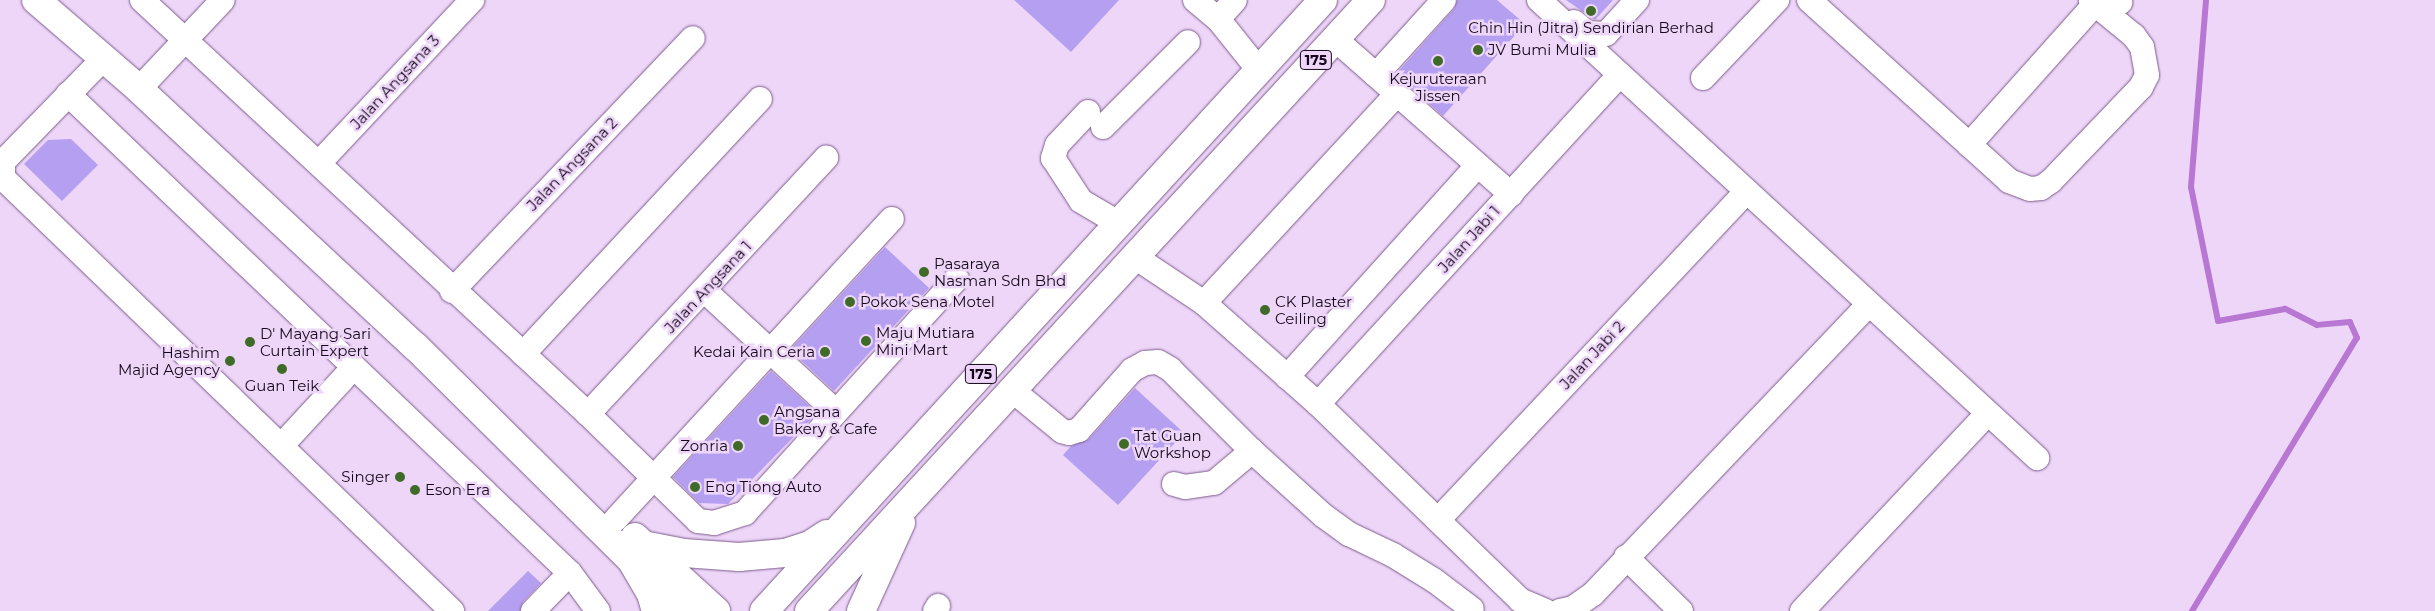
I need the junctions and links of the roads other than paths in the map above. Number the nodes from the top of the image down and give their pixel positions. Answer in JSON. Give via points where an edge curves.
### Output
{"nodes":[{"id":1,"x":36,"y":0,"type":"edge"},
{"id":2,"x":142,"y":0,"type":"edge"},
{"id":3,"x":223,"y":0,"type":"edge"},
{"id":4,"x":472,"y":0,"type":"edge"},
{"id":5,"x":1195,"y":0,"type":"edge"},
{"id":6,"x":1235,"y":0,"type":"edge"},
{"id":7,"x":1323,"y":0,"type":"edge"},
{"id":8,"x":1371,"y":0,"type":"edge"},
{"id":9,"x":1444,"y":0,"type":"edge"},
{"id":10,"x":1539,"y":0,"type":"edge"},
{"id":11,"x":1550,"y":0,"type":"edge"},
{"id":12,"x":1637,"y":0,"type":"edge"},
{"id":13,"x":1777,"y":0,"type":"edge"},
{"id":14,"x":1809,"y":0,"type":"edge"},
{"id":15,"x":2109,"y":3,"type":"edge"},
{"id":16,"x":1218,"y":19,"type":"junction"},
{"id":17,"x":693,"y":38,"type":"dead end"},
{"id":18,"x":1335,"y":39,"type":"junction"},
{"id":19,"x":186,"y":40,"type":"junction"},
{"id":20,"x":1188,"y":42,"type":"dead end"},
{"id":21,"x":104,"y":58,"type":"junction"},
{"id":22,"x":1258,"y":69,"type":"junction"},
{"id":23,"x":1620,"y":74,"type":"junction"},
{"id":24,"x":1376,"y":75,"type":"junction"},
{"id":25,"x":1702,"y":78,"type":"dead end"},
{"id":26,"x":140,"y":90,"type":"junction"},
{"id":27,"x":68,"y":94,"type":"junction"},
{"id":28,"x":1396,"y":95,"type":"junction"},
{"id":29,"x":760,"y":99,"type":"dead end"},
{"id":30,"x":1969,"y":145,"type":"junction"},
{"id":31,"x":826,"y":158,"type":"dead end"},
{"id":32,"x":319,"y":163,"type":"junction"},
{"id":33,"x":1478,"y":165,"type":"junction"},
{"id":34,"x":1747,"y":190,"type":"junction"},
{"id":35,"x":1511,"y":194,"type":"junction"},
{"id":36,"x":892,"y":219,"type":"dead end"},
{"id":37,"x":1120,"y":224,"type":"junction"},
{"id":38,"x":1135,"y":257,"type":"junction"},
{"id":39,"x":957,"y":278,"type":"dead end"},
{"id":40,"x":452,"y":291,"type":"junction"},
{"id":41,"x":705,"y":291,"type":"junction"},
{"id":42,"x":1204,"y":303,"type":"junction"},
{"id":43,"x":1869,"y":304,"type":"junction"},
{"id":44,"x":415,"y":346,"type":"junction"},
{"id":45,"x":770,"y":352,"type":"junction"},
{"id":46,"x":523,"y":354,"type":"junction"},
{"id":47,"x":354,"y":367,"type":"junction"},
{"id":48,"x":1287,"y":377,"type":"junction"},
{"id":49,"x":1012,"y":390,"type":"junction"},
{"id":50,"x":1318,"y":404,"type":"junction"},
{"id":51,"x":835,"y":411,"type":"junction"},
{"id":52,"x":588,"y":414,"type":"junction"},
{"id":53,"x":1987,"y":414,"type":"junction"},
{"id":54,"x":282,"y":444,"type":"junction"},
{"id":55,"x":1252,"y":451,"type":"junction"},
{"id":56,"x":2037,"y":458,"type":"dead end"},
{"id":57,"x":653,"y":479,"type":"junction"},
{"id":58,"x":1174,"y":484,"type":"dead end"},
{"id":59,"x":912,"y":499,"type":"junction"},
{"id":60,"x":615,"y":520,"type":"junction"},
{"id":61,"x":1438,"y":520,"type":"junction"},
{"id":62,"x":843,"y":524,"type":"junction"},
{"id":63,"x":637,"y":551,"type":"junction"},
{"id":64,"x":1626,"y":557,"type":"junction"},
{"id":65,"x":570,"y":573,"type":"junction"},
{"id":66,"x":1472,"y":609,"type":"dead end"},
{"id":67,"x":452,"y":611,"type":"edge"},
{"id":68,"x":533,"y":611,"type":"edge"},
{"id":69,"x":598,"y":611,"type":"edge"},
{"id":70,"x":656,"y":611,"type":"edge"},
{"id":71,"x":683,"y":611,"type":"edge"},
{"id":72,"x":716,"y":611,"type":"edge"},
{"id":73,"x":764,"y":611,"type":"edge"},
{"id":74,"x":809,"y":611,"type":"edge"},
{"id":75,"x":862,"y":611,"type":"edge"},
{"id":76,"x":1546,"y":611,"type":"edge"},
{"id":77,"x":1560,"y":611,"type":"edge"},
{"id":78,"x":1681,"y":611,"type":"edge"},
{"id":79,"x":1802,"y":611,"type":"edge"}],
"edges":[{"from":1,"to":21,"type":"main road"},
{"from":2,"to":19,"type":"street"},
{"from":3,"to":19,"type":"street"},
{"from":4,"to":32,"type":"street","name":"Jalan Angsana 3"},
{"from":5,"to":16,"type":"street"},
{"from":6,"to":16,"type":"street"},
{"from":7,"to":22,"type":"main road","number":"175"},
{"from":8,"to":18,"type":"main road","number":"175"},
{"from":9,"to":24,"type":"street"},
{"from":10,"to":23,"type":"street"},
{"from":11,"to":12,"type":"street","via":[[1587,33],[1596,36],[1606,34]]},
{"from":13,"to":25,"type":"street"},
{"from":14,"to":30,"type":"street"},
{"from":15,"to":30,"type":"street"},
{"from":15,"to":30,"type":"street","via":[[2142,47],[2147,75],[2141,87],[2051,181],[2041,188],[2019,187]]},
{"from":16,"to":22,"type":"street"},
{"from":17,"to":40,"type":"street","name":"Jalan Angsana 2"},
{"from":18,"to":24,"type":"street"},
{"from":18,"to":38,"type":"main road","number":"175"},
{"from":19,"to":26,"type":"street"},
{"from":19,"to":32,"type":"street"},
{"from":20,"to":37,"type":"street","via":[[1096,120],[1057,144],[1053,158],[1081,200]]},
{"from":21,"to":26,"type":"main road"},
{"from":21,"to":27,"type":"street"},
{"from":22,"to":37,"type":"main road","number":"175"},
{"from":23,"to":34,"type":"street"},
{"from":23,"to":35,"type":"street","name":"Jalan Jabi 1"},
{"from":24,"to":28,"type":"street"},
{"from":26,"to":44,"type":"main road"},
{"from":27,"to":47,"type":"street"},
{"from":27,"to":54,"type":"street","via":[[3,162],[3,178]]},
{"from":28,"to":33,"type":"street"},
{"from":28,"to":42,"type":"street"},
{"from":29,"to":46,"type":"street"},
{"from":31,"to":41,"type":"street","name":"Jalan Angsana 1"},
{"from":32,"to":40,"type":"street"},
{"from":33,"to":35,"type":"street"},
{"from":33,"to":48,"type":"street"},
{"from":34,"to":43,"type":"street"},
{"from":34,"to":61,"type":"street","name":"Jalan Jabi 2"},
{"from":35,"to":50,"type":"street","name":"Jalan Jabi 1"},
{"from":36,"to":45,"type":"street"},
{"from":37,"to":62,"type":"main road","number":"175"},
{"from":38,"to":42,"type":"street"},
{"from":38,"to":49,"type":"main road","number":"175"},
{"from":39,"to":51,"type":"street"},
{"from":40,"to":46,"type":"street"},
{"from":41,"to":45,"type":"street"},
{"from":41,"to":52,"type":"street","name":"Jalan Angsana 1"},
{"from":42,"to":48,"type":"street"},
{"from":43,"to":53,"type":"street"},
{"from":43,"to":64,"type":"street"},
{"from":44,"to":60,"type":"main road"},
{"from":44,"to":63,"type":"main road"},
{"from":45,"to":51,"type":"street"},
{"from":45,"to":57,"type":"street"},
{"from":46,"to":52,"type":"street"},
{"from":47,"to":54,"type":"street"},
{"from":47,"to":65,"type":"street"},
{"from":48,"to":50,"type":"street"},
{"from":49,"to":55,"type":"street","via":[[1062,431],[1069,433],[1078,430],[1132,370],[1145,363],[1158,362],[1170,369]]},
{"from":49,"to":59,"type":"main road","number":"175"},
{"from":50,"to":61,"type":"street"},
{"from":51,"to":57,"type":"street","via":[[745,513],[730,520],[698,521]]},
{"from":52,"to":57,"type":"street"},
{"from":53,"to":56,"type":"street"},
{"from":53,"to":79,"type":"street"},
{"from":54,"to":67,"type":"street"},
{"from":55,"to":58,"type":"street","via":[[1214,483],[1185,488]]},
{"from":55,"to":66,"type":"street","via":[[1349,534],[1418,570]]},
{"from":57,"to":60,"type":"street"},
{"from":59,"to":74,"type":"main road","number":"175"},
{"from":59,"to":75,"type":"main road"},
{"from":60,"to":63,"type":"main road"},
{"from":61,"to":76,"type":"street","via":[[1520,600]]},
{"from":62,"to":63,"type":"main road","via":[[810,545],[785,553],[706,556]]},
{"from":62,"to":73,"type":"main road","number":"175"},
{"from":63,"to":70,"type":"main road"},
{"from":63,"to":71,"type":"main road"},
{"from":63,"to":72,"type":"main road"},
{"from":64,"to":77,"type":"street","via":[[1593,594],[1573,608]]},
{"from":64,"to":78,"type":"street"},
{"from":65,"to":68,"type":"street"},
{"from":65,"to":69,"type":"street"}]}
